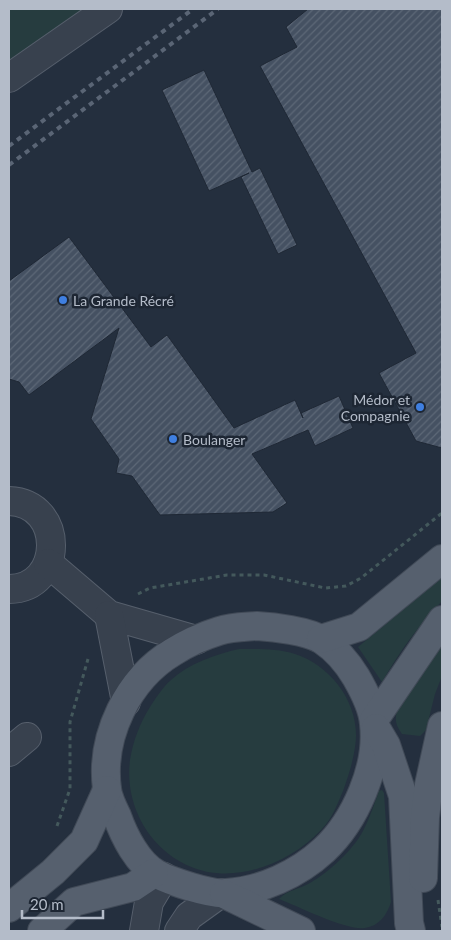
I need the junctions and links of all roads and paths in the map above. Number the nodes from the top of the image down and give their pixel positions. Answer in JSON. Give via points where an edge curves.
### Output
{"nodes":[{"id":1,"x":108,"y":9,"type":"edge"},
{"id":2,"x":9,"y":78,"type":"edge"},
{"id":3,"x":9,"y":501,"type":"edge"},
{"id":4,"x":442,"y":559,"type":"edge"},
{"id":5,"x":48,"y":563,"type":"junction"},
{"id":6,"x":9,"y":589,"type":"edge"},
{"id":7,"x":109,"y":615,"type":"junction"},
{"id":8,"x":442,"y":620,"type":"edge"},
{"id":9,"x":321,"y":639,"type":"junction"},
{"id":10,"x":196,"y":640,"type":"junction"},
{"id":11,"x":126,"y":702,"type":"junction"},
{"id":12,"x":374,"y":723,"type":"junction"},
{"id":13,"x":442,"y":726,"type":"edge"},
{"id":14,"x":107,"y":790,"type":"junction"},
{"id":15,"x":159,"y":875,"type":"junction"},
{"id":16,"x":223,"y":894,"type":"junction"},
{"id":17,"x":9,"y":908,"type":"edge"},
{"id":18,"x":42,"y":931,"type":"edge"},
{"id":19,"x":144,"y":931,"type":"edge"},
{"id":20,"x":179,"y":931,"type":"edge"},
{"id":21,"x":301,"y":931,"type":"edge"},
{"id":22,"x":412,"y":931,"type":"edge"},
{"id":23,"x":426,"y":931,"type":"edge"}],
"edges":[{"from":1,"to":2,"type":"street"},
{"from":3,"to":5,"type":"street","via":[[26,505],[44,519],[52,541]]},
{"from":4,"to":9,"type":"main road","via":[[359,627]]},
{"from":5,"to":6,"type":"street","via":[[33,581]]},
{"from":5,"to":7,"type":"street"},
{"from":7,"to":10,"type":"street"},
{"from":7,"to":11,"type":"street"},
{"from":8,"to":12,"type":"main road"},
{"from":9,"to":10,"type":"main road","via":[[283,628],[257,626],[222,630]]},
{"from":9,"to":12,"type":"main road","via":[[346,660],[364,690]]},
{"from":10,"to":11,"type":"main road","via":[[172,652],[146,674]]},
{"from":11,"to":14,"type":"main road","via":[[113,724],[107,754]]},
{"from":12,"to":16,"type":"main road","via":[[367,783],[340,832],[324,850],[284,877],[259,888]]},
{"from":12,"to":22,"type":"main road","via":[[386,745],[403,796],[409,924]]},
{"from":13,"to":23,"type":"main road","via":[[425,817],[422,905]]},
{"from":14,"to":15,"type":"main road","via":[[120,827],[141,860]]},
{"from":14,"to":17,"type":"main road","via":[[84,842]]},
{"from":15,"to":16,"type":"main road","via":[[172,882]]},
{"from":15,"to":18,"type":"main road","via":[[133,888],[74,902]]},
{"from":15,"to":19,"type":"street","via":[[149,902]]},
{"from":16,"to":20,"type":"street","via":[[190,916]]},
{"from":16,"to":21,"type":"main road"}]}
